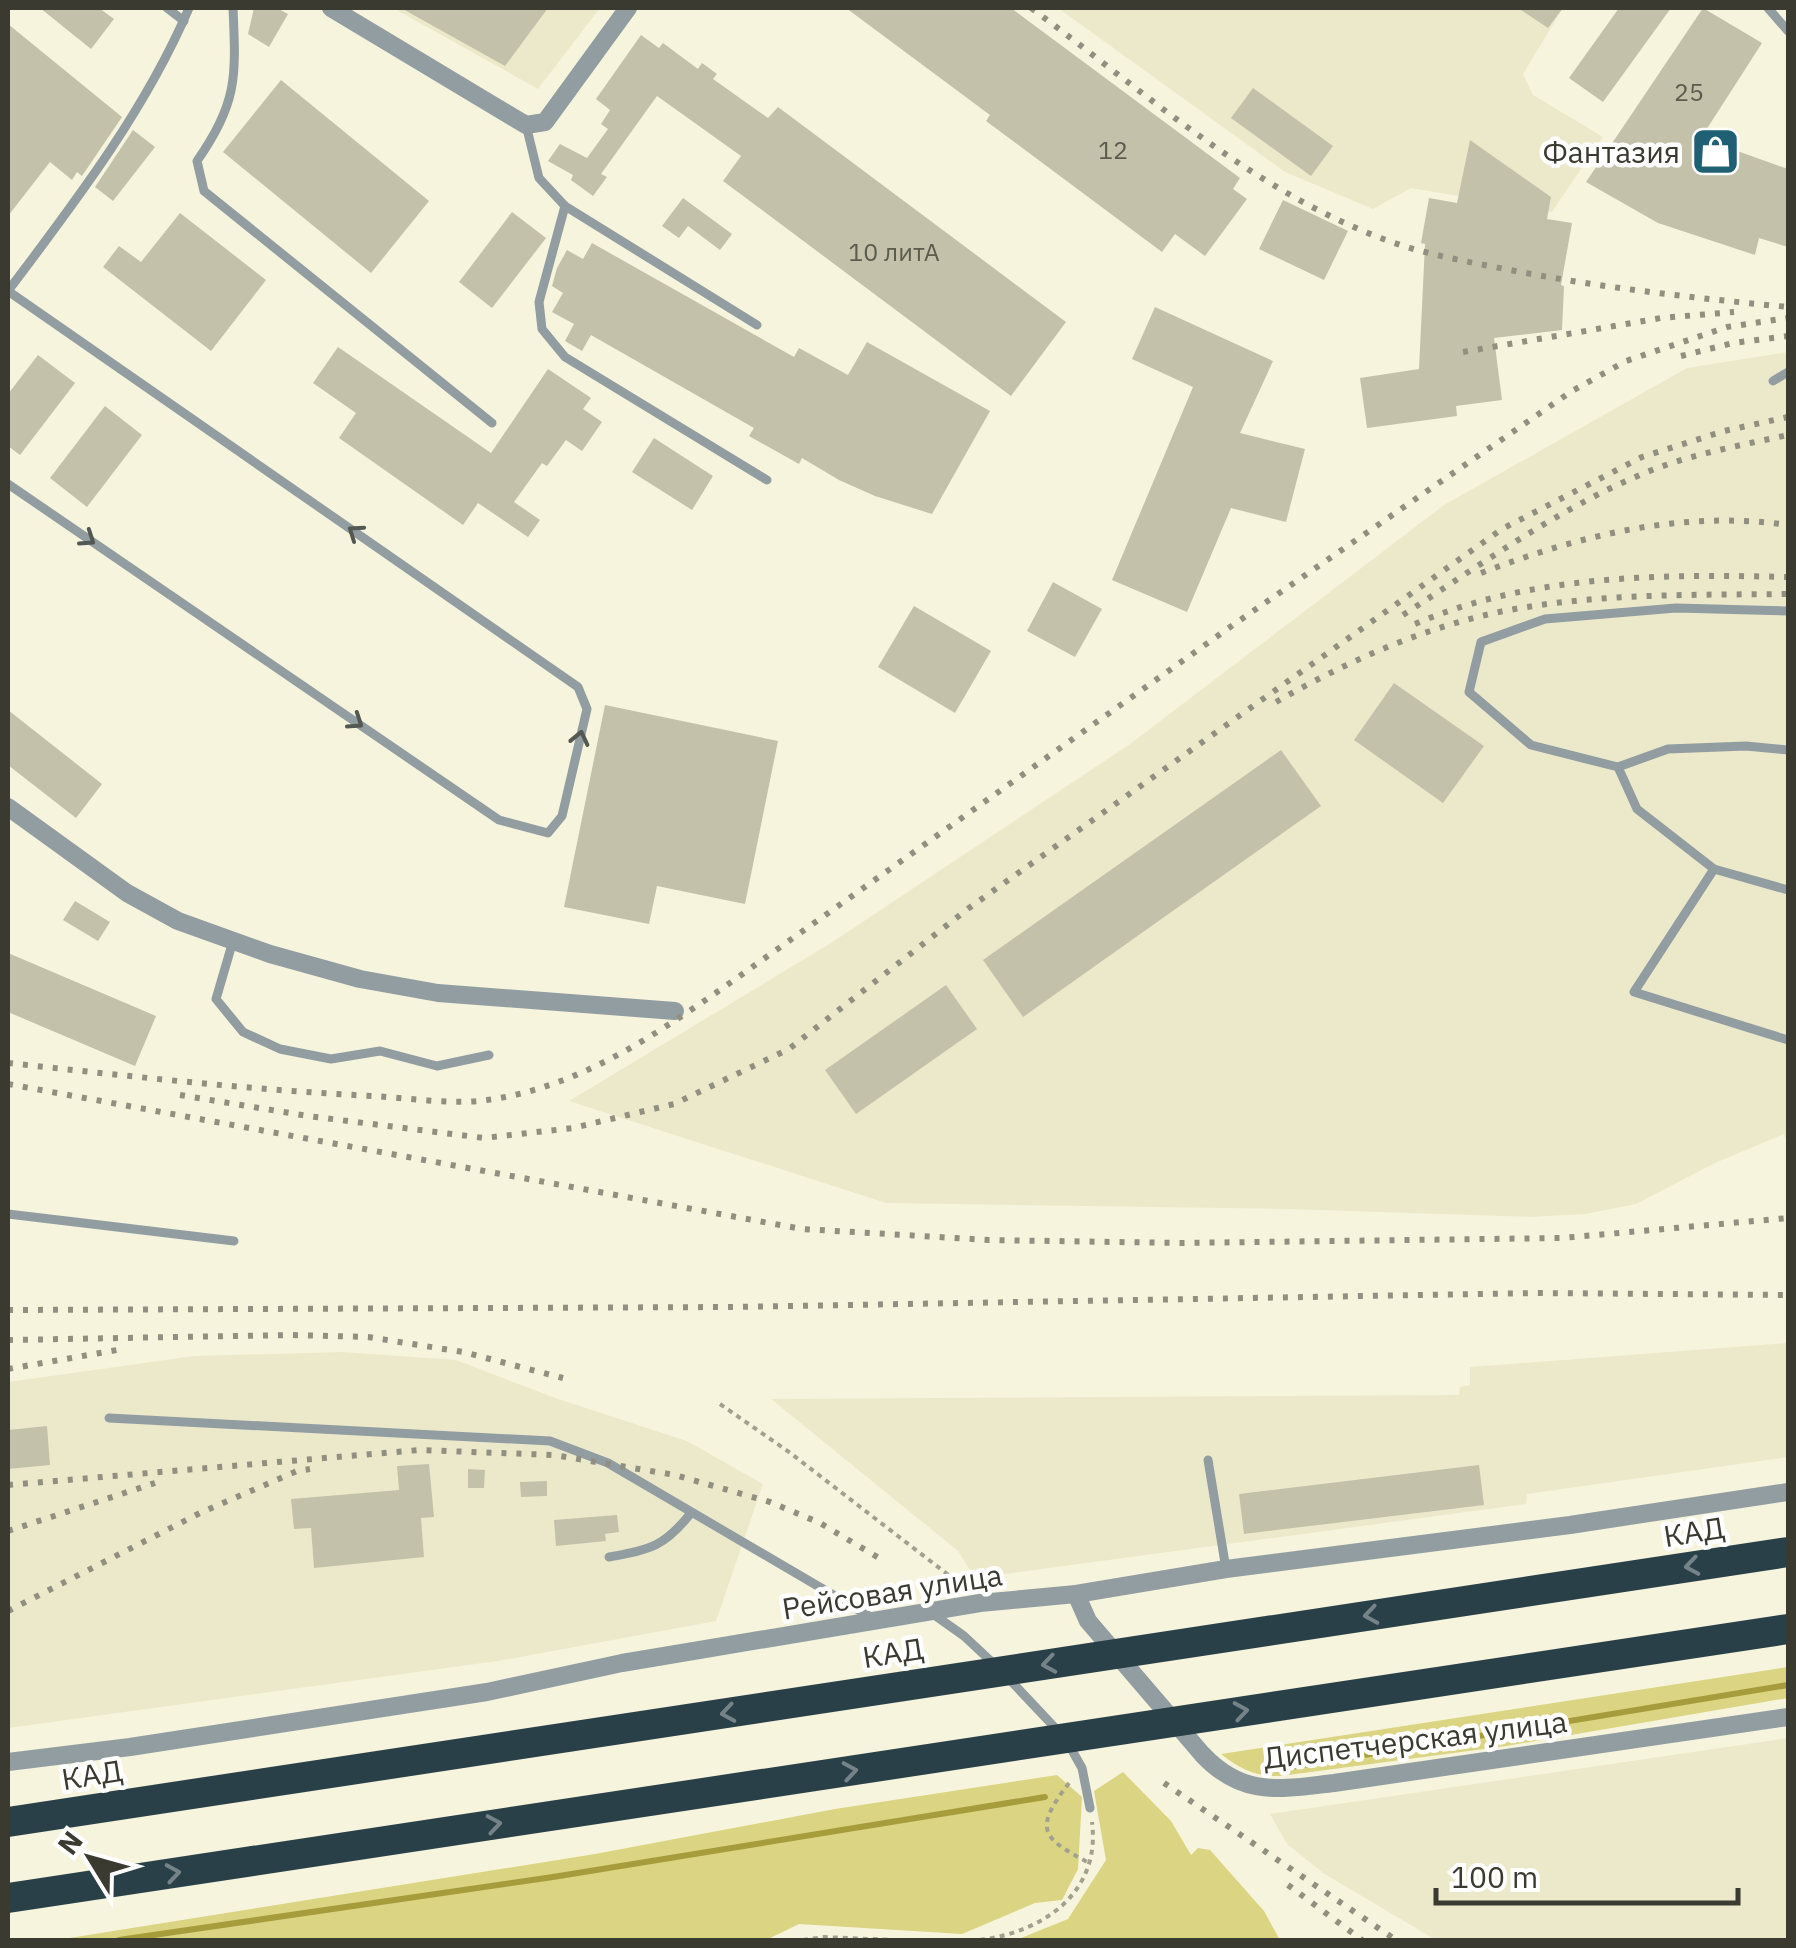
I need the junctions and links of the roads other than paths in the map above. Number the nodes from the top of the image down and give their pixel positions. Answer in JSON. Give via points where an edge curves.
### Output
{"nodes":[{"id":1,"x":167,"y":8,"type":"edge"},
{"id":2,"x":189,"y":8,"type":"edge"},
{"id":3,"x":232,"y":8,"type":"edge"},
{"id":4,"x":331,"y":8,"type":"edge"},
{"id":5,"x":628,"y":8,"type":"edge"},
{"id":6,"x":1768,"y":8,"type":"edge"},
{"id":7,"x":184,"y":20,"type":"junction"},
{"id":8,"x":1788,"y":31,"type":"edge"},
{"id":9,"x":526,"y":125,"type":"junction"},
{"id":10,"x":565,"y":206,"type":"junction"},
{"id":11,"x":8,"y":291,"type":"edge"},
{"id":12,"x":757,"y":325,"type":"dead end"},
{"id":13,"x":1788,"y":372,"type":"edge"},
{"id":14,"x":1773,"y":381,"type":"dead end"},
{"id":15,"x":492,"y":423,"type":"dead end"},
{"id":16,"x":766,"y":480,"type":"dead end"},
{"id":17,"x":8,"y":484,"type":"edge"},
{"id":18,"x":1788,"y":611,"type":"edge"},
{"id":19,"x":1788,"y":750,"type":"edge"},
{"id":20,"x":1618,"y":767,"type":"junction"},
{"id":21,"x":10,"y":814,"type":"edge"},
{"id":22,"x":1714,"y":869,"type":"junction"},
{"id":23,"x":1788,"y":890,"type":"edge"},
{"id":24,"x":232,"y":941,"type":"junction"},
{"id":25,"x":675,"y":1011,"type":"dead end"},
{"id":26,"x":1788,"y":1040,"type":"edge"},
{"id":27,"x":489,"y":1055,"type":"dead end"},
{"id":28,"x":8,"y":1214,"type":"edge"},
{"id":29,"x":234,"y":1241,"type":"dead end"},
{"id":30,"x":109,"y":1418,"type":"dead end"},
{"id":31,"x":1208,"y":1460,"type":"dead end"},
{"id":32,"x":1788,"y":1492,"type":"edge"},
{"id":33,"x":691,"y":1513,"type":"junction"},
{"id":34,"x":1788,"y":1552,"type":"edge"},
{"id":35,"x":609,"y":1557,"type":"dead end"},
{"id":36,"x":1226,"y":1570,"type":"junction"},
{"id":37,"x":1076,"y":1594,"type":"junction"},
{"id":38,"x":931,"y":1612,"type":"junction"},
{"id":39,"x":879,"y":1622,"type":"junction"},
{"id":40,"x":1788,"y":1628,"type":"edge"},
{"id":41,"x":1788,"y":1717,"type":"edge"},
{"id":42,"x":8,"y":1762,"type":"edge"},
{"id":43,"x":1090,"y":1808,"type":"road end"},
{"id":44,"x":8,"y":1822,"type":"edge"},
{"id":45,"x":8,"y":1898,"type":"edge"}],
"edges":[{"from":1,"to":7,"type":"lane"},
{"from":2,"to":7,"type":"lane"},
{"from":3,"to":15,"type":"lane","via":[[234,86],[217,133],[197,161],[204,191]]},
{"from":4,"to":9,"type":"street"},
{"from":5,"to":9,"type":"street","via":[[545,122]]},
{"from":6,"to":8,"type":"lane"},
{"from":7,"to":11,"type":"lane","via":[[168,57],[82,192]]},
{"from":9,"to":10,"type":"lane","via":[[538,178]]},
{"from":10,"to":12,"type":"lane"},
{"from":10,"to":16,"type":"lane","via":[[539,302],[542,330],[564,357]]},
{"from":17,"to":11,"type":"lane","one_way":true,"via":[[499,820],[548,833],[562,816],[587,709],[578,688]]},
{"from":13,"to":14,"type":"lane"},
{"from":18,"to":20,"type":"lane","via":[[1676,608],[1545,619],[1481,642],[1469,692],[1531,745]]},
{"from":19,"to":20,"type":"lane","via":[[1668,749]]},
{"from":20,"to":22,"type":"lane","via":[[1637,809]]},
{"from":21,"to":24,"type":"street","via":[[128,893]]},
{"from":22,"to":23,"type":"lane"},
{"from":22,"to":26,"type":"lane","via":[[1634,992]]},
{"from":24,"to":25,"type":"street","via":[[360,979],[438,993]]},
{"from":24,"to":27,"type":"lane","via":[[216,999],[243,1032],[280,1049],[331,1059],[380,1051],[437,1066]]},
{"from":28,"to":29,"type":"lane"},
{"from":30,"to":33,"type":"lane","via":[[550,1440],[608,1463]]},
{"from":31,"to":36,"type":"lane"},
{"from":32,"to":36,"type":"street","name":"Рейсовая улица"},
{"from":33,"to":35,"type":"lane","via":[[654,1548]]},
{"from":33,"to":39,"type":"lane"},
{"from":34,"to":44,"type":"highway","name":"КАД","one_way":true},
{"from":36,"to":37,"type":"street","name":"Рейсовая улица"},
{"from":37,"to":38,"type":"street","name":"Рейсовая улица"},
{"from":37,"to":41,"type":"street","name":"Диспетчерская улица","via":[[1088,1621],[1213,1766],[1269,1790]]},
{"from":38,"to":39,"type":"street","name":"Рейсовая улица"},
{"from":38,"to":43,"type":"lane","via":[[1043,1712],[1082,1768]]},
{"from":39,"to":42,"type":"street","name":"Рейсовая улица","via":[[486,1692]]},
{"from":45,"to":40,"type":"highway","one_way":true}]}
